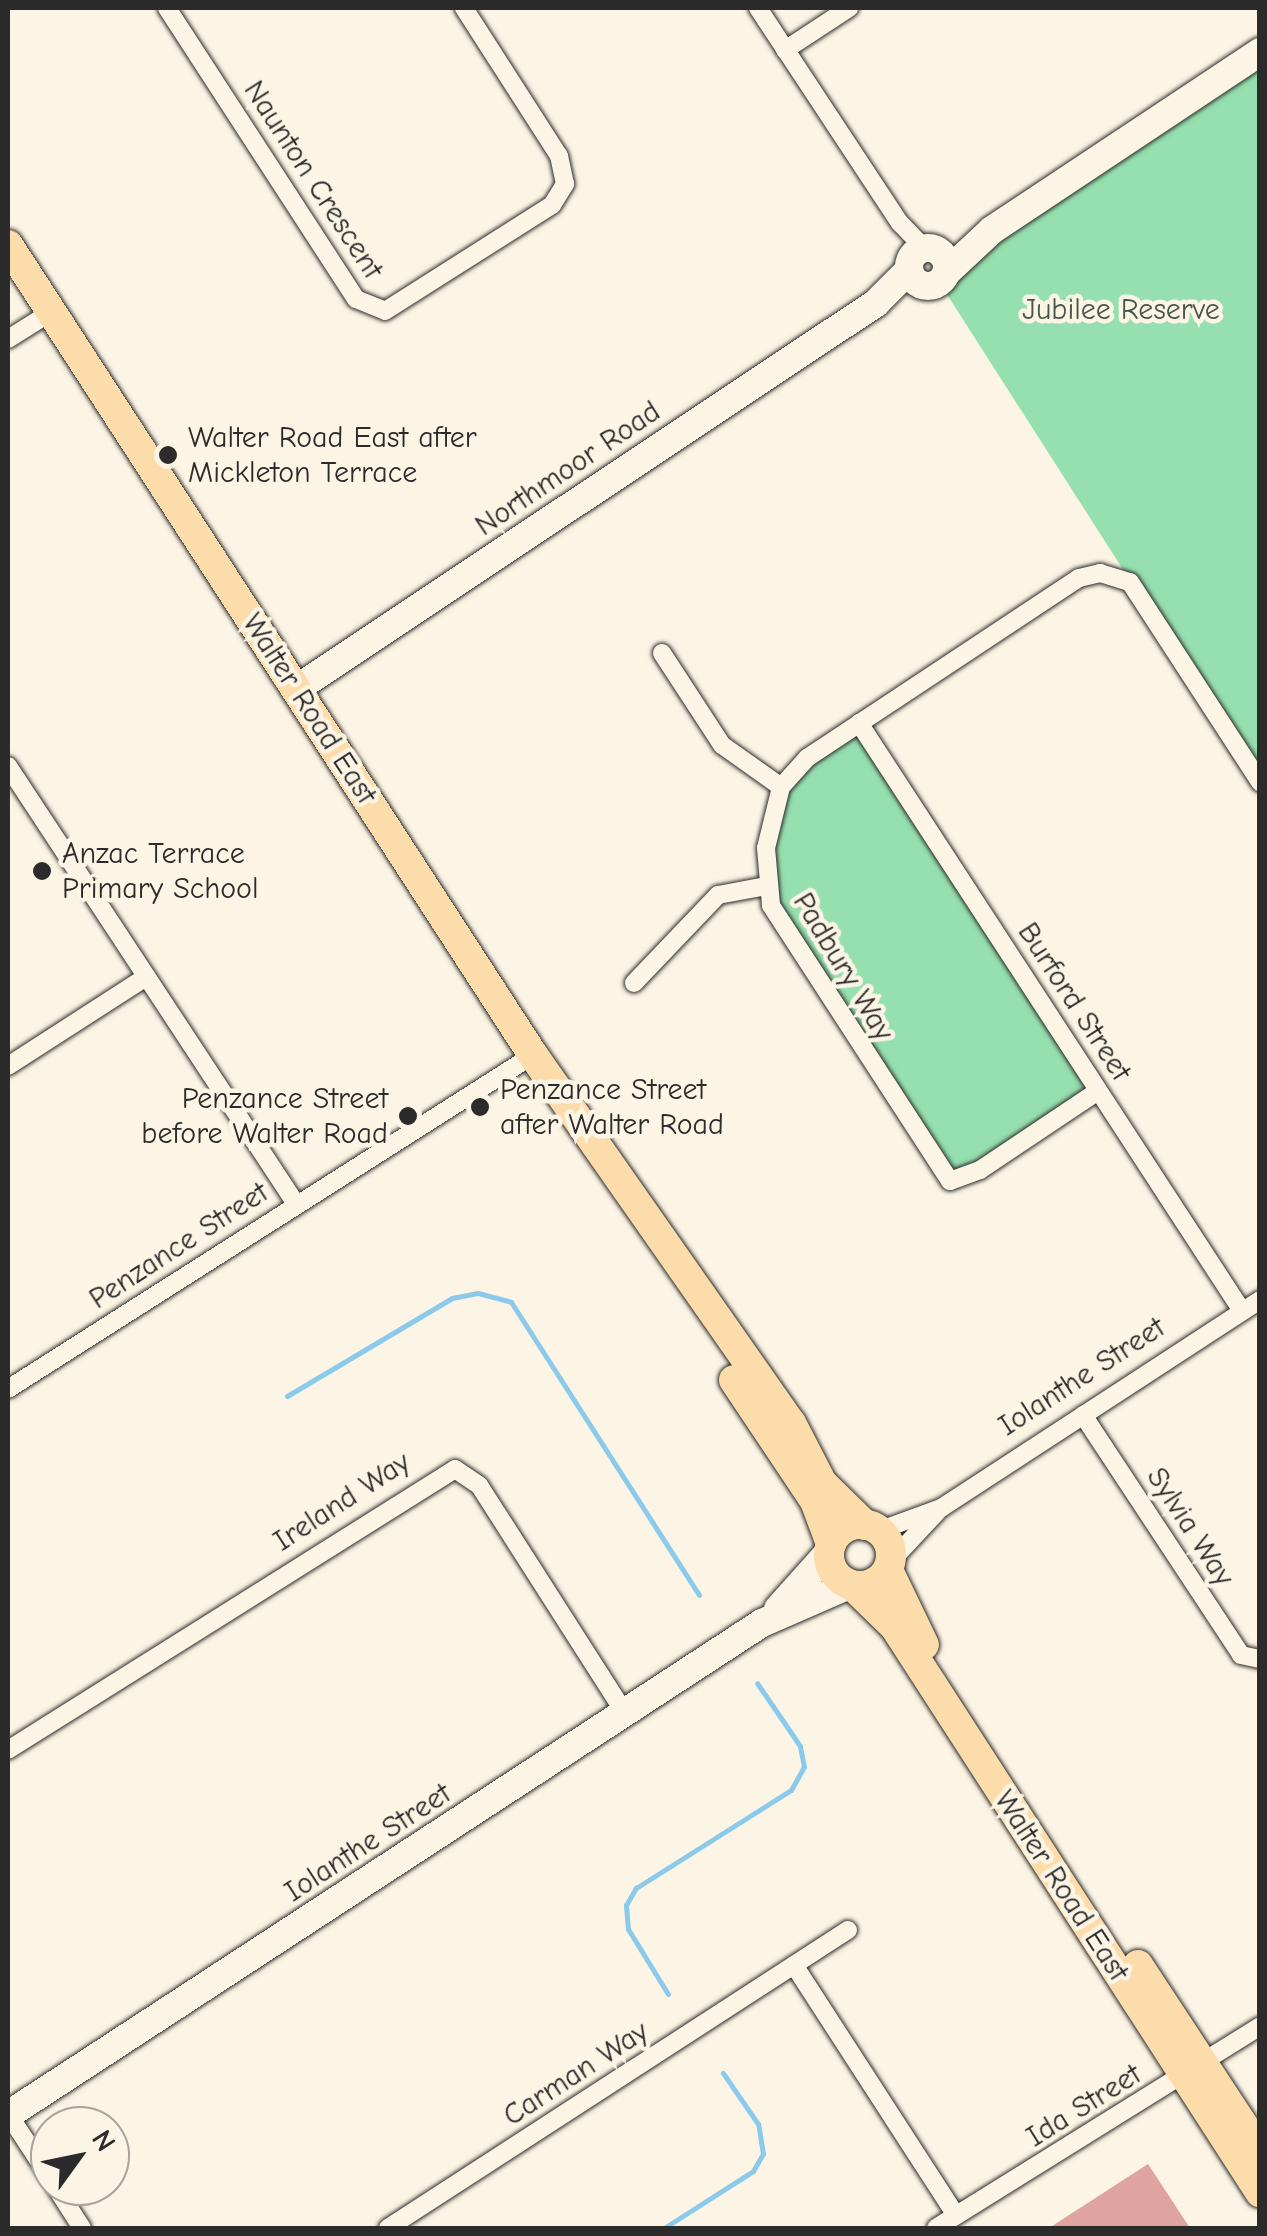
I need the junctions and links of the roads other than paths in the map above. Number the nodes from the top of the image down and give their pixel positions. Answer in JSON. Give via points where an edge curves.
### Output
{"nodes":[{"id":1,"x":167,"y":8,"type":"edge"},
{"id":2,"x":464,"y":8,"type":"edge"},
{"id":3,"x":758,"y":8,"type":"edge"},
{"id":4,"x":850,"y":8,"type":"edge"},
{"id":5,"x":785,"y":50,"type":"junction"},
{"id":6,"x":1260,"y":52,"type":"edge"},
{"id":7,"x":8,"y":246,"type":"edge"},
{"id":8,"x":926,"y":263,"type":"junction"},
{"id":9,"x":51,"y":312,"type":"junction"},
{"id":10,"x":8,"y":338,"type":"edge"},
{"id":11,"x":662,"y":653,"type":"dead end"},
{"id":12,"x":296,"y":689,"type":"junction"},
{"id":13,"x":860,"y":724,"type":"junction"},
{"id":14,"x":8,"y":766,"type":"edge"},
{"id":15,"x":1260,"y":782,"type":"edge"},
{"id":16,"x":780,"y":787,"type":"junction"},
{"id":17,"x":767,"y":886,"type":"junction"},
{"id":18,"x":146,"y":977,"type":"junction"},
{"id":19,"x":634,"y":983,"type":"dead end"},
{"id":20,"x":533,"y":1055,"type":"junction"},
{"id":21,"x":8,"y":1066,"type":"edge"},
{"id":22,"x":1098,"y":1091,"type":"junction"},
{"id":23,"x":612,"y":1171,"type":"junction"},
{"id":24,"x":296,"y":1204,"type":"junction"},
{"id":25,"x":1260,"y":1300,"type":"edge"},
{"id":26,"x":1242,"y":1311,"type":"junction"},
{"id":27,"x":8,"y":1389,"type":"edge"},
{"id":28,"x":1083,"y":1415,"type":"junction"},
{"id":29,"x":941,"y":1508,"type":"junction"},
{"id":30,"x":871,"y":1528,"type":"junction"},
{"id":31,"x":830,"y":1548,"type":"junction"},
{"id":32,"x":889,"y":1566,"type":"junction"},
{"id":33,"x":852,"y":1586,"type":"junction"},
{"id":34,"x":762,"y":1623,"type":"junction"},
{"id":35,"x":1260,"y":1658,"type":"edge"},
{"id":36,"x":625,"y":1713,"type":"junction"},
{"id":37,"x":8,"y":1750,"type":"edge"},
{"id":38,"x":848,"y":1930,"type":"dead end"},
{"id":39,"x":794,"y":1965,"type":"junction"},
{"id":40,"x":1260,"y":2026,"type":"edge"},
{"id":41,"x":1194,"y":2069,"type":"junction"},
{"id":42,"x":8,"y":2115,"type":"edge"},
{"id":43,"x":30,"y":2148,"type":"edge"},
{"id":44,"x":1260,"y":2151,"type":"edge"},
{"id":45,"x":1260,"y":2192,"type":"edge"},
{"id":46,"x":68,"y":2206,"type":"edge"},
{"id":47,"x":956,"y":2216,"type":"junction"},
{"id":48,"x":82,"y":2228,"type":"edge"},
{"id":49,"x":388,"y":2228,"type":"edge"},
{"id":50,"x":936,"y":2228,"type":"edge"}],
"edges":[{"from":1,"to":2,"type":"street","name":"Naunton Crescent","via":[[356,299],[386,311],[552,205],[565,184],[560,156]]},
{"from":3,"to":5,"type":"street"},
{"from":4,"to":5,"type":"street"},
{"from":5,"to":8,"type":"street"},
{"from":6,"to":8,"type":"street","via":[[992,230]]},
{"from":7,"to":9,"type":"main road","name":"Walter Road East"},
{"from":8,"to":12,"type":"street","name":"Northmoor Road"},
{"from":9,"to":10,"type":"street"},
{"from":9,"to":12,"type":"main road","name":"Walter Road East"},
{"from":11,"to":16,"type":"street","via":[[722,745]]},
{"from":12,"to":20,"type":"main road","name":"Walter Road East"},
{"from":13,"to":15,"type":"street","via":[[1079,578],[1122,576]]},
{"from":13,"to":16,"type":"street"},
{"from":13,"to":22,"type":"street","name":"Burford Street"},
{"from":14,"to":18,"type":"street"},
{"from":16,"to":17,"type":"street","name":"Padbury Way","via":[[770,816]]},
{"from":17,"to":19,"type":"street","via":[[718,896]]},
{"from":17,"to":22,"type":"street","name":"Padbury Way","via":[[787,937],[950,1182],[980,1170]]},
{"from":18,"to":21,"type":"street"},
{"from":18,"to":24,"type":"street"},
{"from":20,"to":23,"type":"main road","name":"Walter Road East"},
{"from":20,"to":24,"type":"street","name":"Penzance Street"},
{"from":22,"to":26,"type":"street","name":"Burford Street"},
{"from":23,"to":30,"type":"main road","name":"Walter Road East","via":[[792,1423],[822,1483]]},
{"from":23,"to":31,"type":"main road","name":"Walter Road East","via":[[629,1219],[815,1501]]},
{"from":24,"to":27,"type":"street","name":"Penzance Street"},
{"from":25,"to":26,"type":"street","name":"Iolanthe Street"},
{"from":26,"to":28,"type":"street","name":"Iolanthe Street"},
{"from":28,"to":29,"type":"street","name":"Iolanthe Street"},
{"from":28,"to":35,"type":"street","name":"Sylvia Way","via":[[1241,1654]]},
{"from":29,"to":30,"type":"street","name":"Iolanthe Street"},
{"from":29,"to":32,"type":"street","name":"Iolanthe Street"},
{"from":30,"to":31,"type":"main road","via":[[844,1527]]},
{"from":30,"to":32,"type":"main road"},
{"from":31,"to":33,"type":"main road","via":[[834,1571]]},
{"from":31,"to":34,"type":"street","name":"Iolanthe Street"},
{"from":32,"to":33,"type":"main road"},
{"from":32,"to":41,"type":"main road","name":"Walter Road East","via":[[918,1636]]},
{"from":33,"to":34,"type":"street","name":"Iolanthe Street"},
{"from":33,"to":41,"type":"main road","name":"Walter Road East","via":[[895,1627]]},
{"from":34,"to":36,"type":"street","name":"Iolanthe Street"},
{"from":36,"to":37,"type":"street","name":"Ireland Way","via":[[479,1485],[455,1469]]},
{"from":36,"to":42,"type":"street","name":"Iolanthe Street"},
{"from":38,"to":39,"type":"street","name":"Carman Way"},
{"from":39,"to":47,"type":"street"},
{"from":39,"to":49,"type":"street","name":"Carman Way"},
{"from":40,"to":41,"type":"street","name":"Ida Street"},
{"from":41,"to":44,"type":"main road","name":"Walter Road East"},
{"from":41,"to":45,"type":"main road","name":"Walter Road East"},
{"from":41,"to":47,"type":"street","name":"Ida Street"},
{"from":42,"to":43,"type":"street"},
{"from":46,"to":48,"type":"street"},
{"from":47,"to":50,"type":"street","name":"Ida Street"}]}
